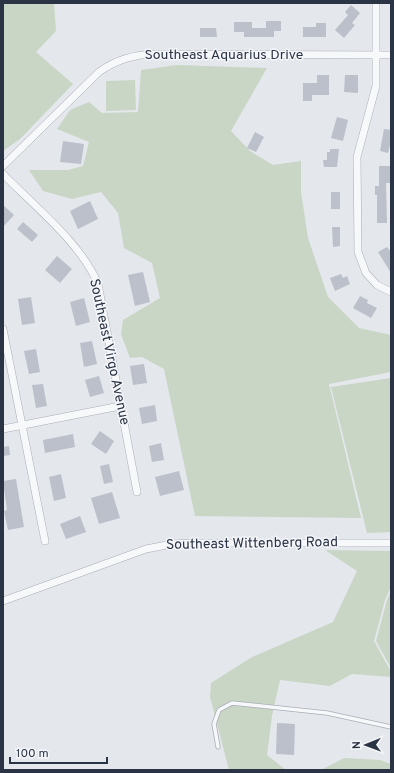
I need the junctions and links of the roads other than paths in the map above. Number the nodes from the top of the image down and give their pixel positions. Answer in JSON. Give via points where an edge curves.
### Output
{"nodes":[{"id":1,"x":376,"y":3,"type":"edge"},
{"id":2,"x":377,"y":55,"type":"junction"},
{"id":3,"x":391,"y":55,"type":"edge"},
{"id":4,"x":3,"y":166,"type":"edge"},
{"id":5,"x":3,"y":174,"type":"edge"},
{"id":6,"x":391,"y":292,"type":"edge"},
{"id":7,"x":3,"y":329,"type":"edge"},
{"id":8,"x":120,"y":406,"type":"junction"},
{"id":9,"x":22,"y":426,"type":"junction"},
{"id":10,"x":3,"y":429,"type":"edge"},
{"id":11,"x":137,"y":492,"type":"dead end"},
{"id":12,"x":44,"y":541,"type":"dead end"},
{"id":13,"x":391,"y":543,"type":"edge"},
{"id":14,"x":3,"y":602,"type":"edge"},
{"id":15,"x":391,"y":727,"type":"edge"},
{"id":16,"x":218,"y":747,"type":"dead end"}],
"edges":[{"from":1,"to":2,"type":"street"},
{"from":2,"to":3,"type":"street","name":"Southeast Aquarius Drive"},
{"from":2,"to":4,"type":"street","name":"Southeast Aquarius Drive","via":[[145,54],[127,58],[98,72]]},
{"from":2,"to":6,"type":"street","via":[[376,86],[357,157],[358,252],[366,272],[377,285]]},
{"from":5,"to":8,"type":"street","name":"Southeast Virgo Avenue","via":[[79,251],[92,270],[98,284]]},
{"from":7,"to":9,"type":"street"},
{"from":8,"to":9,"type":"street"},
{"from":8,"to":11,"type":"street","name":"Southeast Virgo Avenue"},
{"from":9,"to":10,"type":"street"},
{"from":9,"to":12,"type":"street"},
{"from":13,"to":14,"type":"street","name":"Southeast Wittenberg Road","via":[[197,543],[159,546],[127,555]]},
{"from":15,"to":16,"type":"lane","via":[[327,713],[232,703],[219,710],[214,724]]}]}
